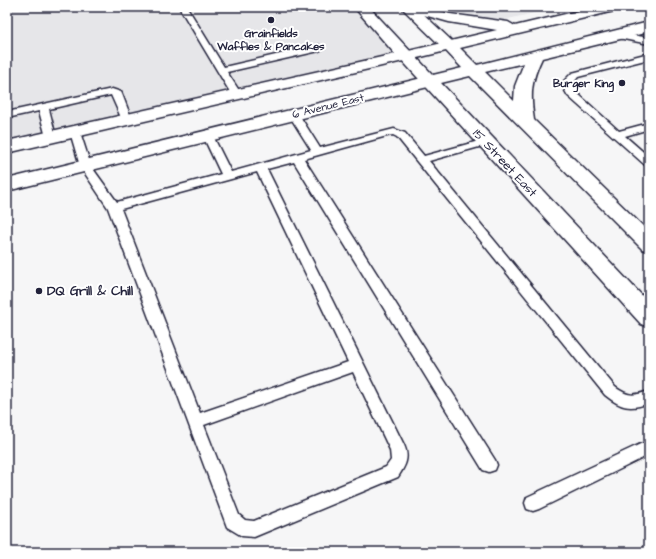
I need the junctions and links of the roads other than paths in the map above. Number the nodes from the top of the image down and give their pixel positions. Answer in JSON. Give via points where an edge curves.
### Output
{"nodes":[{"id":1,"x":183,"y":7,"type":"edge"},
{"id":2,"x":361,"y":7,"type":"edge"},
{"id":3,"x":408,"y":7,"type":"edge"},
{"id":4,"x":411,"y":7,"type":"edge"},
{"id":5,"x":613,"y":7,"type":"edge"},
{"id":6,"x":649,"y":26,"type":"edge"},
{"id":7,"x":521,"y":29,"type":"junction"},
{"id":8,"x":616,"y":35,"type":"junction"},
{"id":9,"x":649,"y":41,"type":"edge"},
{"id":10,"x":449,"y":46,"type":"junction"},
{"id":11,"x":318,"y":48,"type":"dead end"},
{"id":12,"x":536,"y":55,"type":"junction"},
{"id":13,"x":406,"y":56,"type":"junction"},
{"id":14,"x":649,"y":56,"type":"edge"},
{"id":15,"x":222,"y":70,"type":"junction"},
{"id":16,"x":475,"y":70,"type":"junction"},
{"id":17,"x":430,"y":81,"type":"junction"},
{"id":18,"x":237,"y":95,"type":"junction"},
{"id":19,"x":43,"y":107,"type":"junction"},
{"id":20,"x":7,"y":115,"type":"edge"},
{"id":21,"x":294,"y":115,"type":"junction"},
{"id":22,"x":127,"y":120,"type":"junction"},
{"id":23,"x":525,"y":120,"type":"junction"},
{"id":24,"x":649,"y":126,"type":"edge"},
{"id":25,"x":75,"y":132,"type":"junction"},
{"id":26,"x":617,"y":135,"type":"junction"},
{"id":27,"x":208,"y":136,"type":"junction"},
{"id":28,"x":51,"y":137,"type":"junction"},
{"id":29,"x":486,"y":142,"type":"junction"},
{"id":30,"x":7,"y":147,"type":"edge"},
{"id":31,"x":316,"y":152,"type":"junction"},
{"id":32,"x":297,"y":157,"type":"junction"},
{"id":33,"x":421,"y":160,"type":"junction"},
{"id":34,"x":649,"y":162,"type":"edge"},
{"id":35,"x":86,"y":166,"type":"junction"},
{"id":36,"x":260,"y":167,"type":"junction"},
{"id":37,"x":228,"y":176,"type":"junction"},
{"id":38,"x":7,"y":185,"type":"edge"},
{"id":39,"x":114,"y":207,"type":"junction"},
{"id":40,"x":649,"y":244,"type":"edge"},
{"id":41,"x":649,"y":318,"type":"edge"},
{"id":42,"x":357,"y":365,"type":"junction"},
{"id":43,"x":649,"y":396,"type":"edge"},
{"id":44,"x":195,"y":421,"type":"junction"},
{"id":45,"x":649,"y":447,"type":"edge"},
{"id":46,"x":489,"y":464,"type":"dead end"},
{"id":47,"x":533,"y":503,"type":"dead end"}],
"edges":[{"from":1,"to":15,"type":"lane"},
{"from":2,"to":13,"type":"main road","name":"15 Street East"},
{"from":3,"to":10,"type":"main road"},
{"from":4,"to":7,"type":"main road","via":[[450,18]]},
{"from":5,"to":7,"type":"main road"},
{"from":6,"to":8,"type":"main road","name":"6 Avenue East"},
{"from":7,"to":10,"type":"main road"},
{"from":8,"to":9,"type":"lane"},
{"from":8,"to":12,"type":"main road","name":"6 Avenue East"},
{"from":10,"to":13,"type":"main road"},
{"from":10,"to":16,"type":"main road"},
{"from":11,"to":15,"type":"lane"},
{"from":12,"to":16,"type":"main road","name":"6 Avenue East"},
{"from":12,"to":23,"type":"main road","via":[[523,82]]},
{"from":13,"to":17,"type":"main road","name":"15 Street East"},
{"from":13,"to":18,"type":"main road"},
{"from":14,"to":26,"type":"lane","via":[[575,75],[569,81],[572,94]]},
{"from":15,"to":18,"type":"lane"},
{"from":16,"to":17,"type":"main road","name":"6 Avenue East"},
{"from":16,"to":23,"type":"main road"},
{"from":17,"to":21,"type":"main road","name":"6 Avenue East"},
{"from":17,"to":29,"type":"main road","name":"15 Street East"},
{"from":18,"to":22,"type":"main road"},
{"from":19,"to":20,"type":"lane"},
{"from":19,"to":22,"type":"lane","via":[[112,92],[117,94]]},
{"from":19,"to":28,"type":"lane"},
{"from":21,"to":27,"type":"main road","name":"6 Avenue East"},
{"from":21,"to":31,"type":"lane"},
{"from":22,"to":25,"type":"main road"},
{"from":23,"to":40,"type":"main road"},
{"from":24,"to":26,"type":"lane"},
{"from":25,"to":28,"type":"main road"},
{"from":25,"to":35,"type":"lane"},
{"from":26,"to":34,"type":"lane"},
{"from":27,"to":35,"type":"main road","name":"6 Avenue East"},
{"from":27,"to":37,"type":"lane"},
{"from":28,"to":30,"type":"main road"},
{"from":29,"to":33,"type":"lane"},
{"from":29,"to":41,"type":"main road","name":"15 Street East"},
{"from":31,"to":32,"type":"lane"},
{"from":31,"to":33,"type":"lane","via":[[394,132],[401,136]]},
{"from":32,"to":36,"type":"lane"},
{"from":32,"to":46,"type":"lane"},
{"from":33,"to":43,"type":"lane","via":[[610,391],[621,400],[630,402]]},
{"from":35,"to":38,"type":"main road","name":"6 Avenue East"},
{"from":35,"to":39,"type":"lane"},
{"from":36,"to":37,"type":"lane"},
{"from":36,"to":42,"type":"lane"},
{"from":37,"to":39,"type":"lane"},
{"from":39,"to":44,"type":"lane"},
{"from":42,"to":44,"type":"lane"},
{"from":42,"to":44,"type":"lane","via":[[398,450],[399,462],[392,472],[254,529],[242,528],[233,520]]},
{"from":45,"to":47,"type":"lane"}]}
